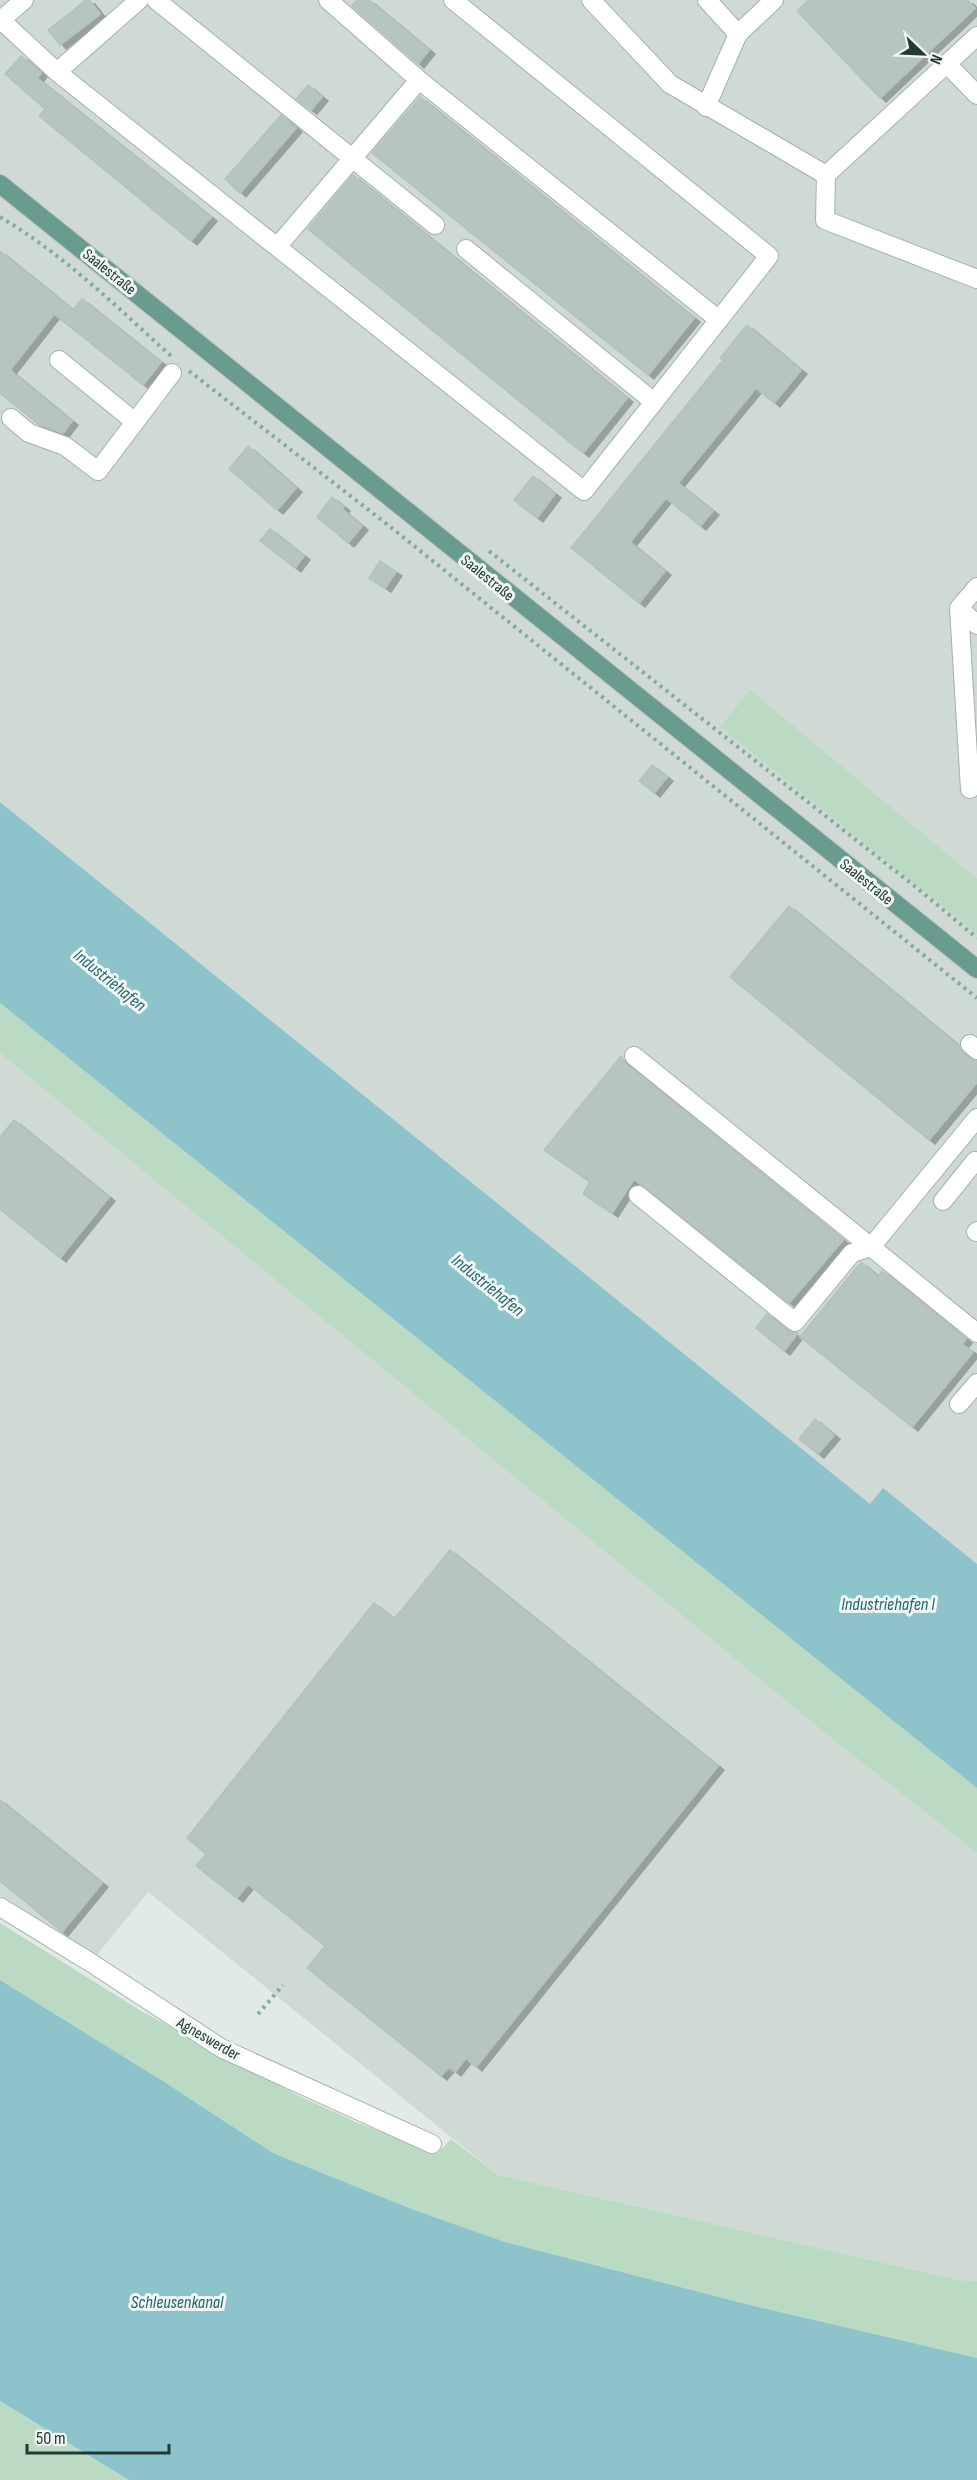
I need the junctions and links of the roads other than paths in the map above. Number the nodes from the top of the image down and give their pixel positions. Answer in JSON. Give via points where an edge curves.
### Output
{"nodes":[{"id":1,"x":24,"y":0,"type":"edge"},
{"id":2,"x":139,"y":0,"type":"edge"},
{"id":3,"x":156,"y":0,"type":"edge"},
{"id":4,"x":328,"y":0,"type":"edge"},
{"id":5,"x":453,"y":0,"type":"edge"},
{"id":6,"x":591,"y":0,"type":"edge"},
{"id":7,"x":707,"y":0,"type":"edge"},
{"id":8,"x":774,"y":0,"type":"edge"},
{"id":9,"x":1,"y":20,"type":"edge"},
{"id":10,"x":738,"y":34,"type":"junction"},
{"id":11,"x":977,"y":36,"type":"edge"},
{"id":12,"x":947,"y":63,"type":"junction"},
{"id":13,"x":57,"y":72,"type":"junction"},
{"id":14,"x":419,"y":80,"type":"junction"},
{"id":15,"x":977,"y":95,"type":"edge"},
{"id":16,"x":706,"y":107,"type":"junction"},
{"id":17,"x":352,"y":159,"type":"junction"},
{"id":18,"x":826,"y":175,"type":"junction"},
{"id":19,"x":0,"y":184,"type":"edge"},
{"id":20,"x":435,"y":225,"type":"dead end"},
{"id":21,"x":277,"y":247,"type":"junction"},
{"id":22,"x":466,"y":249,"type":"dead end"},
{"id":23,"x":977,"y":279,"type":"edge"},
{"id":24,"x":719,"y":320,"type":"junction"},
{"id":25,"x":59,"y":360,"type":"dead end"},
{"id":26,"x":172,"y":373,"type":"dead end"},
{"id":27,"x":654,"y":402,"type":"junction"},
{"id":28,"x":11,"y":418,"type":"dead end"},
{"id":29,"x":135,"y":422,"type":"junction"},
{"id":30,"x":977,"y":587,"type":"edge"},
{"id":31,"x":959,"y":608,"type":"junction"},
{"id":32,"x":977,"y":625,"type":"edge"},
{"id":33,"x":975,"y":788,"type":"edge"},
{"id":34,"x":977,"y":969,"type":"edge"},
{"id":35,"x":634,"y":1056,"type":"dead end"},
{"id":36,"x":977,"y":1118,"type":"edge"},
{"id":37,"x":955,"y":1144,"type":"junction"},
{"id":38,"x":976,"y":1162,"type":"edge"},
{"id":39,"x":638,"y":1196,"type":"dead end"},
{"id":40,"x":943,"y":1201,"type":"dead end"},
{"id":41,"x":871,"y":1247,"type":"junction"},
{"id":42,"x":977,"y":1334,"type":"edge"},
{"id":43,"x":977,"y":1383,"type":"edge"},
{"id":44,"x":959,"y":1404,"type":"dead end"},
{"id":45,"x":0,"y":1907,"type":"edge"},
{"id":46,"x":432,"y":2144,"type":"dead end"}],
"edges":[{"from":1,"to":9,"type":"street"},
{"from":2,"to":13,"type":"street"},
{"from":3,"to":17,"type":"street"},
{"from":4,"to":14,"type":"street"},
{"from":5,"to":24,"type":"street","via":[[769,256]]},
{"from":6,"to":16,"type":"street","via":[[670,84]]},
{"from":7,"to":10,"type":"street"},
{"from":8,"to":10,"type":"street"},
{"from":9,"to":13,"type":"street"},
{"from":10,"to":16,"type":"street"},
{"from":11,"to":12,"type":"street"},
{"from":12,"to":15,"type":"street"},
{"from":12,"to":18,"type":"street"},
{"from":13,"to":21,"type":"street"},
{"from":14,"to":17,"type":"street"},
{"from":14,"to":24,"type":"street"},
{"from":16,"to":18,"type":"street"},
{"from":17,"to":20,"type":"street"},
{"from":17,"to":21,"type":"street"},
{"from":18,"to":23,"type":"street","via":[[825,220]]},
{"from":19,"to":34,"type":"main road","name":"Saalestraße"},
{"from":21,"to":27,"type":"street","via":[[584,491]]},
{"from":22,"to":27,"type":"street"},
{"from":24,"to":27,"type":"street"},
{"from":25,"to":29,"type":"street"},
{"from":26,"to":29,"type":"street"},
{"from":28,"to":29,"type":"street","via":[[29,433],[65,446],[98,471]]},
{"from":30,"to":31,"type":"street"},
{"from":31,"to":32,"type":"street"},
{"from":31,"to":33,"type":"street"},
{"from":35,"to":41,"type":"street"},
{"from":36,"to":37,"type":"street"},
{"from":37,"to":38,"type":"street"},
{"from":37,"to":41,"type":"street"},
{"from":38,"to":40,"type":"street"},
{"from":39,"to":41,"type":"street","via":[[795,1322],[852,1253]]},
{"from":41,"to":42,"type":"street"},
{"from":43,"to":44,"type":"street"},
{"from":45,"to":46,"type":"street","name":"Agneswerder","via":[[221,2048]]}]}
